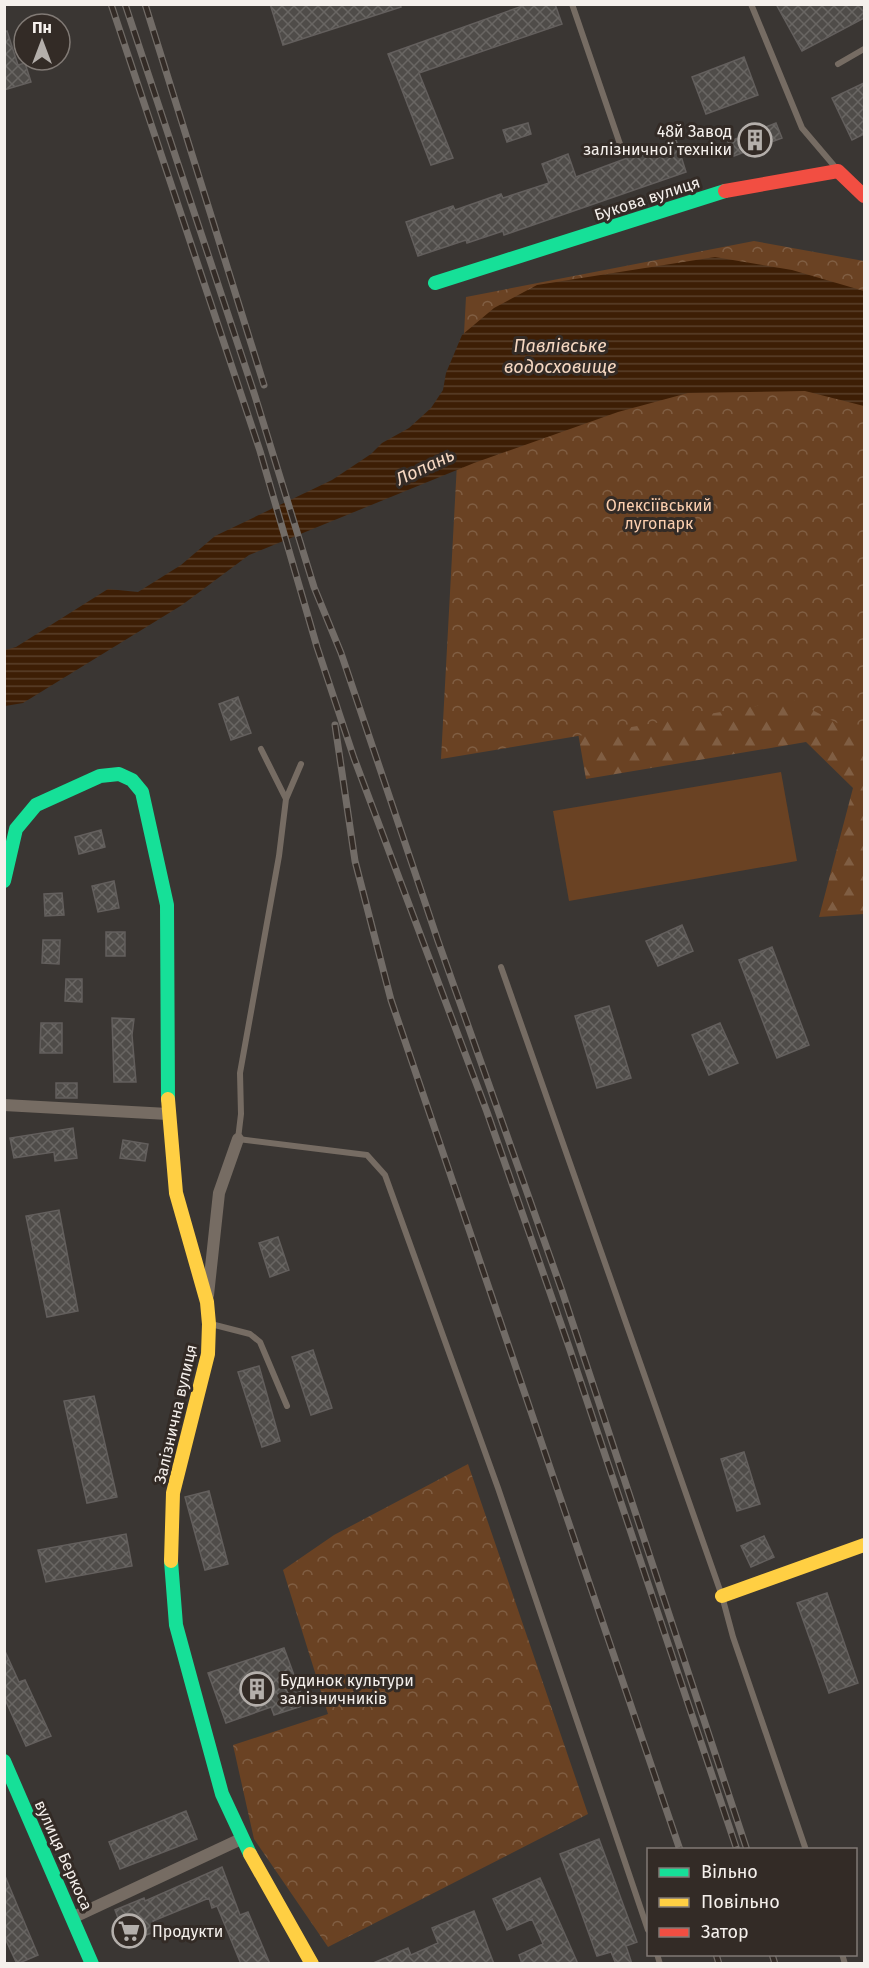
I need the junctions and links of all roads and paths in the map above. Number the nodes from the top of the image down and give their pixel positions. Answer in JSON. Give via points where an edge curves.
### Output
{"nodes":[{"id":1,"x":572,"y":4,"type":"edge"},
{"id":2,"x":751,"y":4,"type":"edge"},
{"id":3,"x":864,"y":49,"type":"edge"},
{"id":4,"x":838,"y":64,"type":"dead end"},
{"id":5,"x":621,"y":147,"type":"dead end"},
{"id":6,"x":838,"y":171,"type":"junction"},
{"id":7,"x":864,"y":196,"type":"edge"},
{"id":8,"x":435,"y":283,"type":"dead end"},
{"id":9,"x":261,"y":749,"type":"dead end"},
{"id":10,"x":301,"y":764,"type":"dead end"},
{"id":11,"x":286,"y":799,"type":"junction"},
{"id":12,"x":4,"y":881,"type":"edge"},
{"id":13,"x":501,"y":967,"type":"dead end"},
{"id":14,"x":4,"y":1105,"type":"edge"},
{"id":15,"x":168,"y":1114,"type":"junction"},
{"id":16,"x":238,"y":1139,"type":"junction"},
{"id":17,"x":207,"y":1302,"type":"junction"},
{"id":18,"x":209,"y":1324,"type":"junction"},
{"id":19,"x":287,"y":1406,"type":"dead end"},
{"id":20,"x":864,"y":1545,"type":"edge"},
{"id":21,"x":722,"y":1596,"type":"junction"},
{"id":22,"x":4,"y":1761,"type":"edge"},
{"id":23,"x":241,"y":1839,"type":"junction"},
{"id":24,"x":805,"y":1848,"type":"edge"},
{"id":25,"x":74,"y":1917,"type":"junction"},
{"id":26,"x":647,"y":1927,"type":"edge"},
{"id":27,"x":92,"y":1964,"type":"edge"},
{"id":28,"x":312,"y":1964,"type":"edge"}],
"edges":[{"from":1,"to":5,"type":"lane"},
{"from":2,"to":6,"type":"lane","via":[[802,128]]},
{"from":3,"to":4,"type":"lane"},
{"from":6,"to":7,"type":"street"},
{"from":6,"to":8,"type":"street","name":"Букова вулиця","via":[[718,192]]},
{"from":9,"to":11,"type":"lane"},
{"from":10,"to":11,"type":"lane"},
{"from":11,"to":16,"type":"lane","via":[[240,1073]]},
{"from":12,"to":15,"type":"street","name":"Залізнична вулиця","via":[[16,829],[36,805],[100,776],[119,774],[132,780],[142,792],[167,905]]},
{"from":13,"to":21,"type":"lane"},
{"from":14,"to":15,"type":"street"},
{"from":15,"to":17,"type":"street","name":"Залізнична вулиця","via":[[176,1193]]},
{"from":16,"to":17,"type":"street","via":[[219,1193]]},
{"from":16,"to":26,"type":"lane","via":[[367,1155],[385,1175],[498,1488]]},
{"from":17,"to":18,"type":"street","name":"Залізнична вулиця"},
{"from":18,"to":19,"type":"lane","via":[[250,1334],[260,1342]]},
{"from":18,"to":23,"type":"street","name":"Залізнична вулиця","via":[[208,1354],[173,1493],[171,1580],[176,1625],[208,1746]]},
{"from":20,"to":21,"type":"street"},
{"from":21,"to":24,"type":"lane"},
{"from":22,"to":25,"type":"street","name":"вулиця Беркоса"},
{"from":23,"to":25,"type":"street"},
{"from":23,"to":28,"type":"street","name":"Залізнична вулиця"},
{"from":25,"to":27,"type":"street","name":"вулиця Беркоса"}]}
